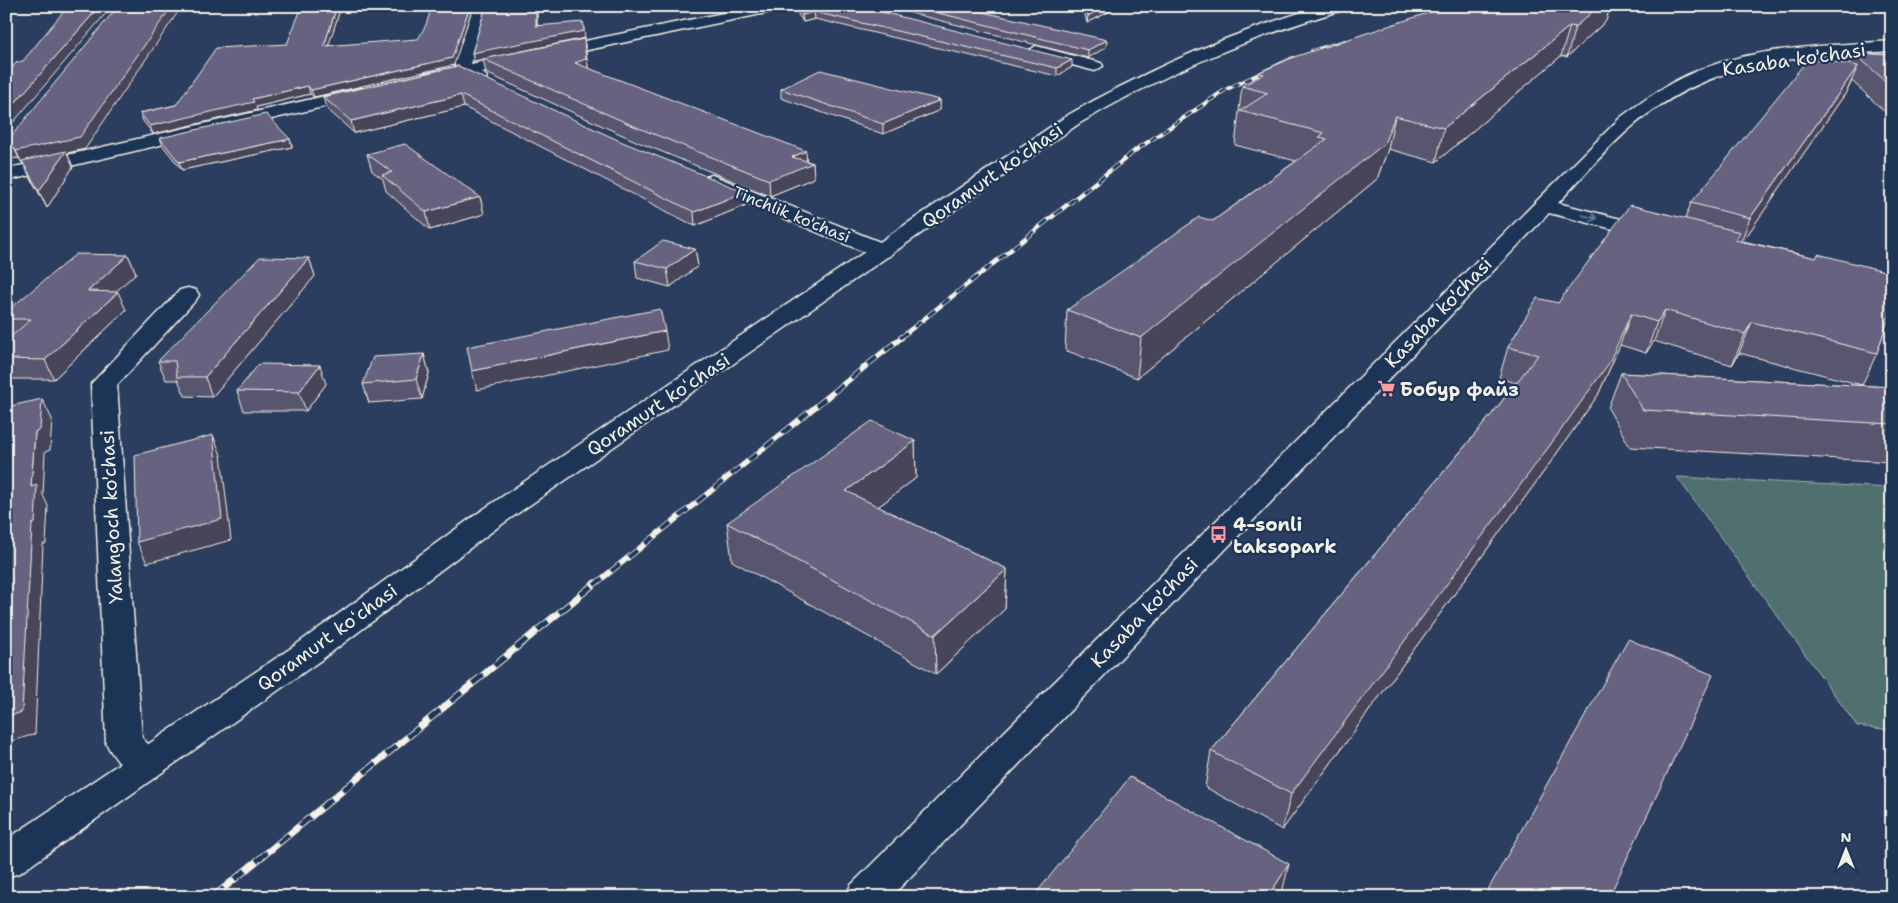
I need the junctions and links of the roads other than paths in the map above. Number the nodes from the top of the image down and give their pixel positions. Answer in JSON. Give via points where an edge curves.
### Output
{"nodes":[{"id":1,"x":481,"y":6,"type":"edge"},
{"id":2,"x":780,"y":6,"type":"edge"},
{"id":3,"x":1328,"y":6,"type":"edge"},
{"id":4,"x":1341,"y":6,"type":"edge"},
{"id":5,"x":1892,"y":46,"type":"edge"},
{"id":6,"x":1017,"y":47,"type":"edge"},
{"id":7,"x":1095,"y":66,"type":"dead end"},
{"id":8,"x":463,"y":70,"type":"junction"},
{"id":9,"x":414,"y":81,"type":"edge"},
{"id":10,"x":498,"y":86,"type":"edge"},
{"id":11,"x":376,"y":90,"type":"edge"},
{"id":12,"x":693,"y":174,"type":"edge"},
{"id":13,"x":6,"y":175,"type":"edge"},
{"id":14,"x":1543,"y":205,"type":"junction"},
{"id":15,"x":1668,"y":237,"type":"edge"},
{"id":16,"x":878,"y":249,"type":"junction"},
{"id":17,"x":188,"y":295,"type":"dead end"},
{"id":18,"x":140,"y":759,"type":"junction"},
{"id":19,"x":6,"y":843,"type":"edge"},
{"id":20,"x":6,"y":861,"type":"edge"},
{"id":21,"x":865,"y":897,"type":"edge"}],
"edges":[{"from":1,"to":8,"type":"street"},
{"from":2,"to":8,"type":"street"},
{"from":3,"to":16,"type":"street","name":"Qoramurt koʻchasi","via":[[1249,29],[1136,75],[1063,118]]},
{"from":4,"to":16,"type":"street","name":"Qoramurt koʻchasi","via":[[1252,33],[1146,77],[1074,119]]},
{"from":5,"to":14,"type":"street","name":"Kasaba ko'chasi","via":[[1768,59],[1722,68],[1695,79],[1670,91],[1627,120]]},
{"from":6,"to":7,"type":"street"},
{"from":8,"to":9,"type":"street"},
{"from":8,"to":10,"type":"street"},
{"from":11,"to":13,"type":"street"},
{"from":12,"to":16,"type":"street","name":"Tinchlik ko'chasi"},
{"from":14,"to":15,"type":"street","one_way":true},
{"from":14,"to":21,"type":"street","name":"Kasaba ko'chasi"},
{"from":16,"to":18,"type":"street","name":"Qoramurt koʻchasi","via":[[488,520],[308,652]]},
{"from":17,"to":18,"type":"street","name":"Yalang'och ko'chasi","via":[[104,384],[124,743]]},
{"from":18,"to":19,"type":"street","name":"Qoramurt koʻchasi"},
{"from":18,"to":20,"type":"street","name":"Qoramurt koʻchasi"}]}
